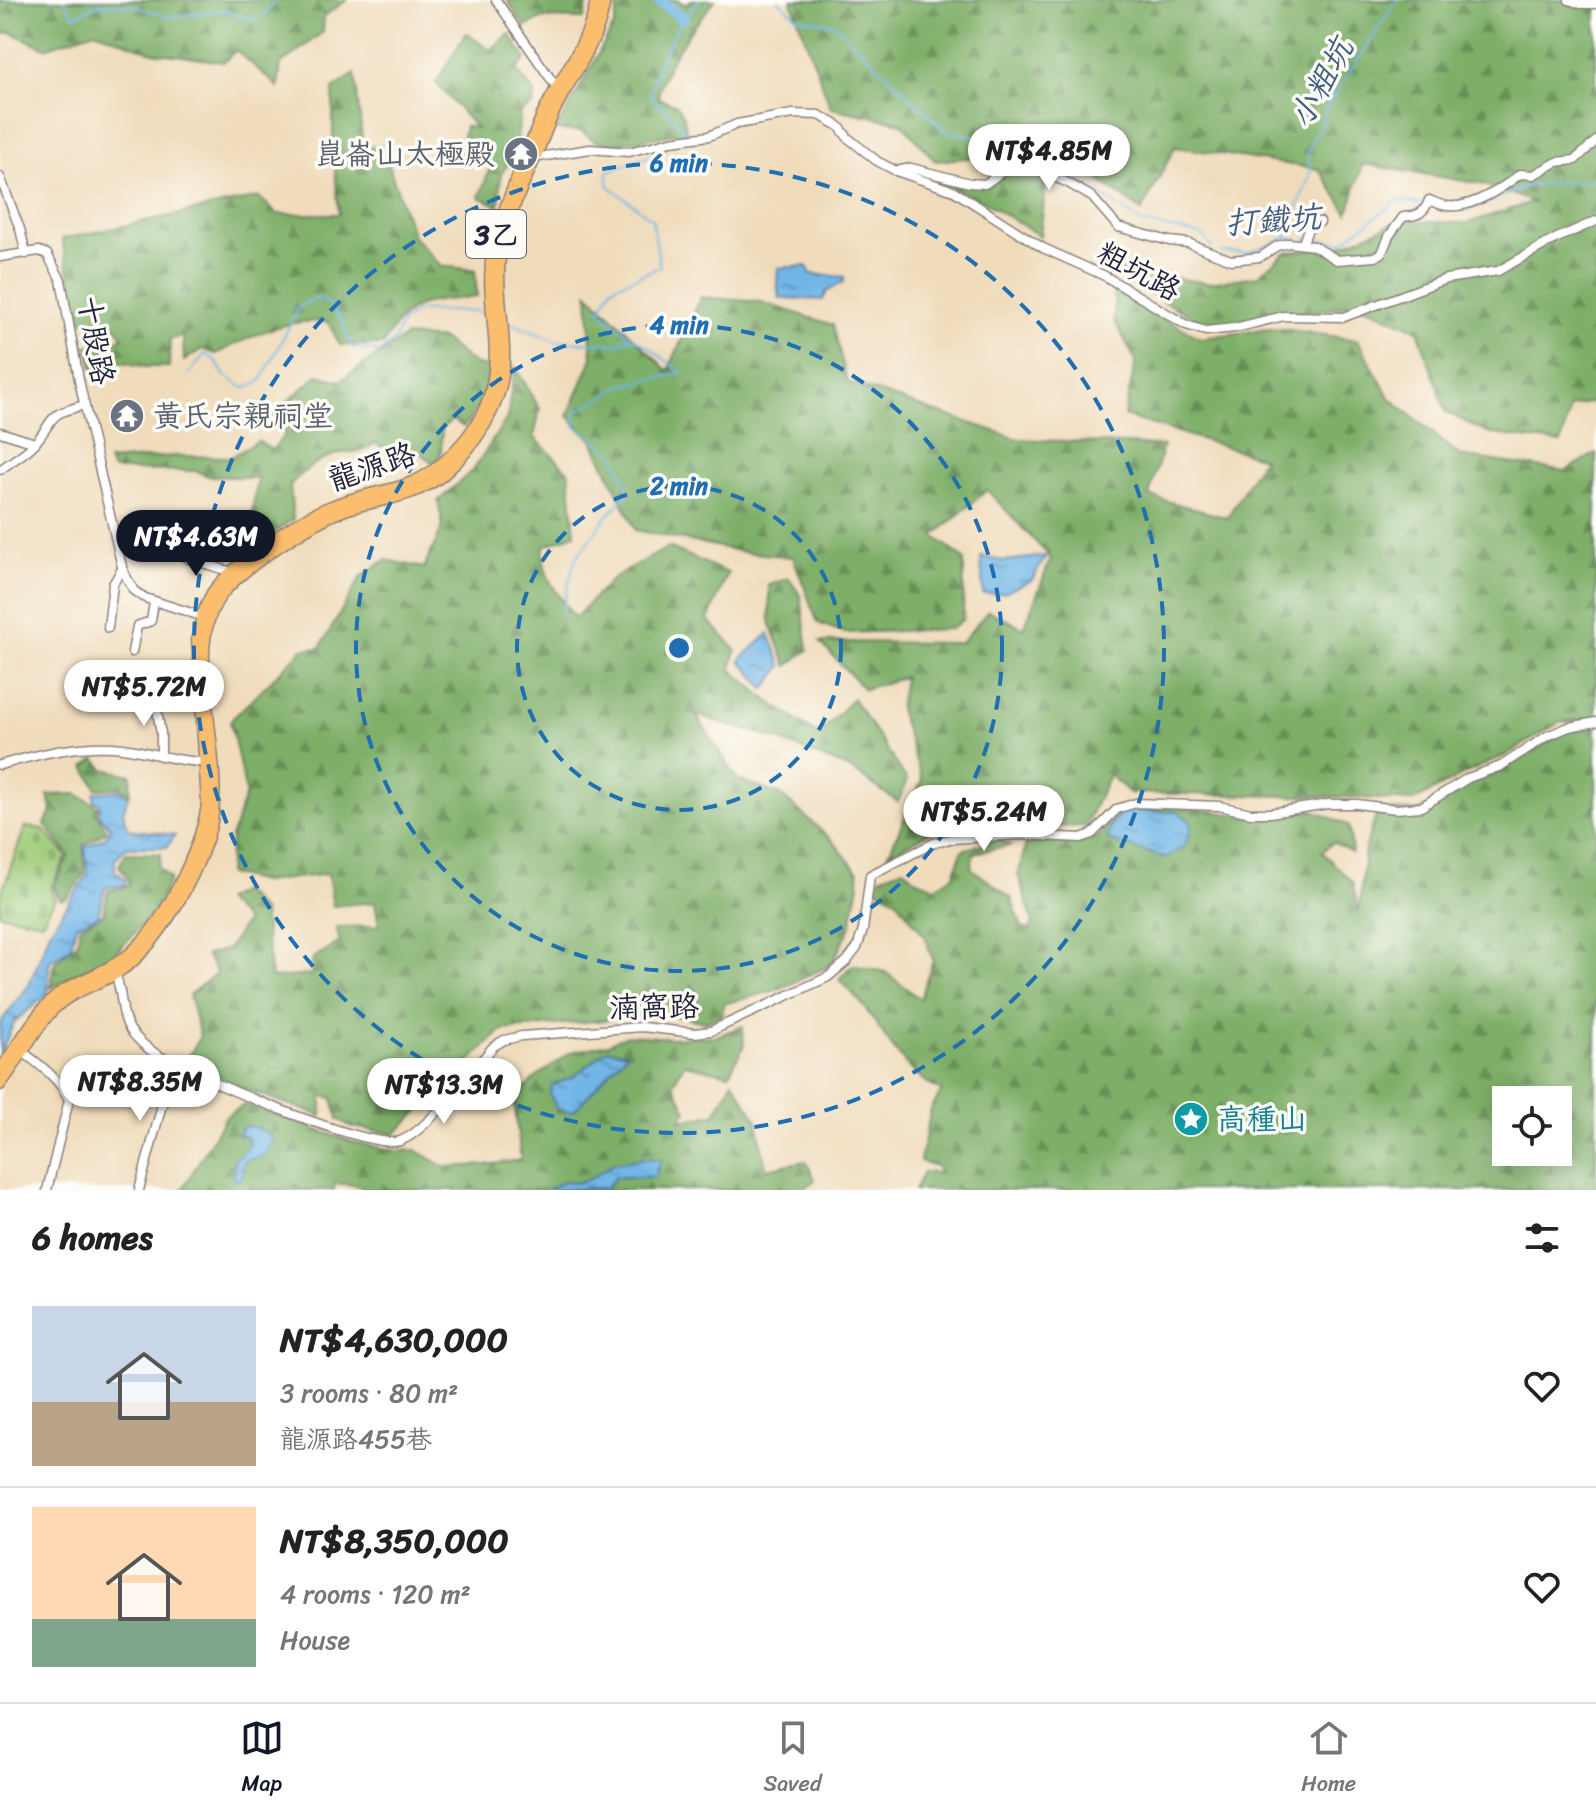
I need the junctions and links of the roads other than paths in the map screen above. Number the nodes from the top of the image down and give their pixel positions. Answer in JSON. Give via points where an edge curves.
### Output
{"nodes":[{"id":1,"x":496,"y":0,"type":"edge"},
{"id":2,"x":596,"y":0,"type":"edge"},
{"id":3,"x":605,"y":0,"type":"edge"},
{"id":4,"x":1569,"y":0,"type":"edge"},
{"id":5,"x":1596,"y":4,"type":"edge"},
{"id":6,"x":559,"y":92,"type":"junction"},
{"id":7,"x":1596,"y":141,"type":"edge"},
{"id":8,"x":530,"y":159,"type":"junction"},
{"id":9,"x":896,"y":171,"type":"junction"},
{"id":10,"x":0,"y":177,"type":"edge"},
{"id":11,"x":1596,"y":221,"type":"edge"},
{"id":12,"x":1320,"y":222,"type":"dead end"},
{"id":13,"x":1303,"y":243,"type":"junction"},
{"id":14,"x":26,"y":254,"type":"junction"},
{"id":15,"x":0,"y":257,"type":"edge"},
{"id":16,"x":496,"y":318,"type":"junction"},
{"id":17,"x":84,"y":405,"type":"junction"},
{"id":18,"x":0,"y":432,"type":"edge"},
{"id":19,"x":35,"y":443,"type":"junction"},
{"id":20,"x":0,"y":470,"type":"edge"},
{"id":21,"x":179,"y":551,"type":"dead end"},
{"id":22,"x":122,"y":569,"type":"junction"},
{"id":23,"x":232,"y":572,"type":"junction"},
{"id":24,"x":154,"y":602,"type":"junction"},
{"id":25,"x":205,"y":617,"type":"junction"},
{"id":26,"x":108,"y":628,"type":"dead end"},
{"id":27,"x":132,"y":652,"type":"dead end"},
{"id":28,"x":155,"y":698,"type":"dead end"},
{"id":29,"x":1596,"y":722,"type":"edge"},
{"id":30,"x":161,"y":756,"type":"junction"},
{"id":31,"x":211,"y":762,"type":"junction"},
{"id":32,"x":0,"y":765,"type":"edge"},
{"id":33,"x":113,"y":970,"type":"junction"},
{"id":34,"x":23,"y":1052,"type":"junction"},
{"id":35,"x":173,"y":1064,"type":"junction"},
{"id":36,"x":2,"y":1078,"type":"edge"},
{"id":37,"x":47,"y":1190,"type":"edge"},
{"id":38,"x":139,"y":1190,"type":"edge"}],
"edges":[{"from":1,"to":6,"type":"street"},
{"from":2,"to":6,"type":"main road","number":"3乙","via":[[593,22]]},
{"from":3,"to":6,"type":"main road","number":"3乙","via":[[594,39]]},
{"from":4,"to":5,"type":"street"},
{"from":6,"to":8,"type":"main road","number":"3乙","via":[[545,108]]},
{"from":7,"to":13,"type":"street","via":[[1575,160],[1557,162],[1533,175],[1520,174],[1486,197],[1450,207],[1428,205],[1416,217],[1403,217],[1375,257],[1337,260]]},
{"from":8,"to":9,"type":"street","name":"粗坑路","via":[[590,149],[629,152],[793,114],[819,115],[839,126],[869,156]]},
{"from":8,"to":16,"type":"main road","number":"3乙","via":[[504,235]]},
{"from":9,"to":11,"type":"street","name":"粗坑路","via":[[954,191],[1043,248],[1206,331],[1284,316],[1344,317],[1446,279],[1498,271]]},
{"from":9,"to":13,"type":"street","via":[[911,168],[985,184],[1006,169],[1030,166],[1092,197],[1118,227],[1203,247],[1231,260]]},
{"from":10,"to":14,"type":"street"},
{"from":12,"to":13,"type":"street","via":[[1310,223]]},
{"from":14,"to":15,"type":"street"},
{"from":14,"to":17,"type":"street","name":"十股路","via":[[47,254],[61,280]]},
{"from":16,"to":23,"type":"main road","name":"龍源路","number":"3乙","via":[[496,365],[488,403],[446,460],[412,484],[316,512]]},
{"from":16,"to":25,"type":"main road","number":"3乙","via":[[504,366],[495,405],[452,466],[415,492],[307,527],[238,578]]},
{"from":17,"to":19,"type":"street","via":[[58,412]]},
{"from":17,"to":22,"type":"street","name":"十股路"},
{"from":18,"to":19,"type":"street"},
{"from":19,"to":20,"type":"street"},
{"from":21,"to":23,"type":"street"},
{"from":22,"to":24,"type":"street","name":"十股路","via":[[134,591]]},
{"from":22,"to":26,"type":"street","via":[[113,584]]},
{"from":23,"to":25,"type":"main road","name":"龍源路","number":"3乙","via":[[213,592]]},
{"from":24,"to":25,"type":"street","name":"十股路"},
{"from":24,"to":27,"type":"street","via":[[151,621],[137,626]]},
{"from":25,"to":31,"type":"main road","number":"3乙"},
{"from":28,"to":30,"type":"street"},
{"from":29,"to":35,"type":"street","name":"湳窩路","via":[[1547,736],[1421,807],[1328,804],[1270,813],[1136,803],[1117,809],[1081,838],[1021,835],[934,843],[870,875],[857,948],[828,977],[711,1031],[642,1027],[504,1040],[427,1121],[397,1142],[371,1140],[283,1110]]},
{"from":30,"to":31,"type":"street"},
{"from":30,"to":32,"type":"street","via":[[90,748]]},
{"from":31,"to":33,"type":"main road","number":"3乙","via":[[215,806],[201,854],[161,930],[140,956]]},
{"from":33,"to":34,"type":"main road","number":"3乙","via":[[56,1007]]},
{"from":33,"to":35,"type":"street","name":"湳窩路","via":[[133,1035]]},
{"from":33,"to":36,"type":"main road","number":"3乙","via":[[72,986],[50,1002]]},
{"from":34,"to":36,"type":"main road","number":"3乙"},
{"from":34,"to":37,"type":"street","via":[[49,1072],[69,1100]]},
{"from":35,"to":38,"type":"street"}]}
